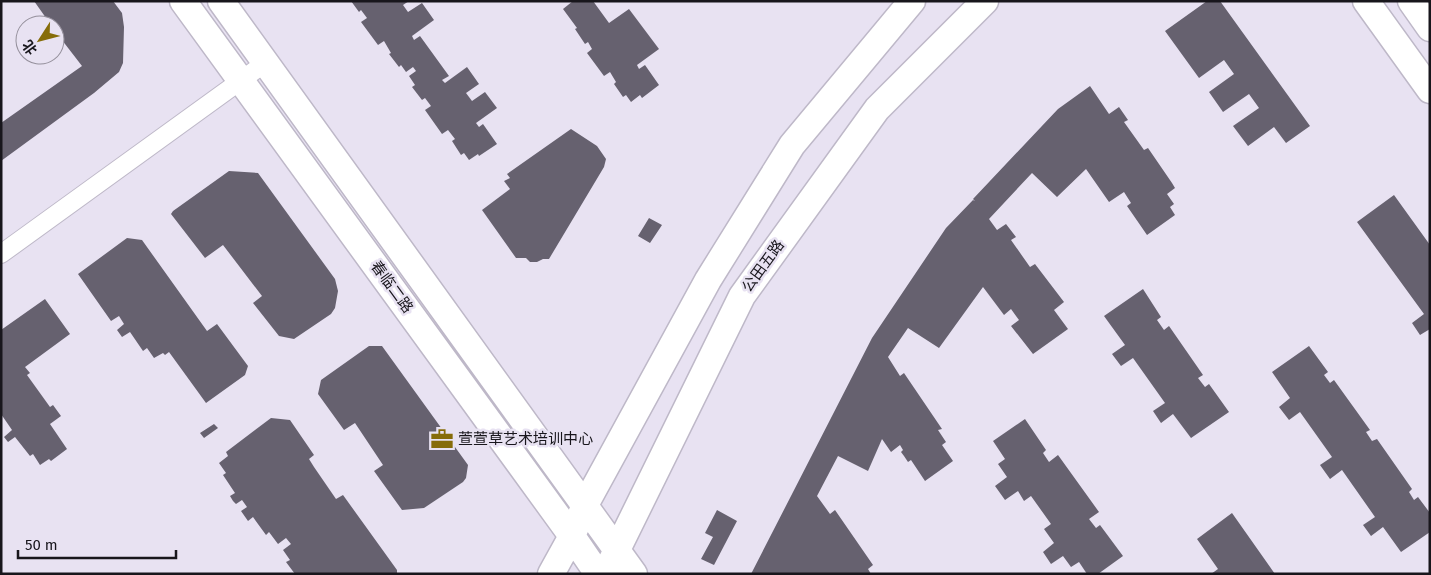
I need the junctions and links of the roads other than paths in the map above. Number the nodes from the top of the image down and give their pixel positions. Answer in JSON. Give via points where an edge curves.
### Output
{"nodes":[{"id":1,"x":183,"y":1,"type":"edge"},
{"id":2,"x":221,"y":1,"type":"edge"},
{"id":3,"x":912,"y":1,"type":"edge"},
{"id":4,"x":985,"y":1,"type":"edge"},
{"id":5,"x":1366,"y":1,"type":"edge"},
{"id":6,"x":1411,"y":1,"type":"edge"},
{"id":7,"x":1430,"y":28,"type":"edge"},
{"id":8,"x":265,"y":63,"type":"junction"},
{"id":9,"x":242,"y":80,"type":"junction"},
{"id":10,"x":1430,"y":90,"type":"edge"},
{"id":11,"x":1,"y":254,"type":"edge"},
{"id":12,"x":585,"y":505,"type":"junction"},
{"id":13,"x":572,"y":536,"type":"junction"},
{"id":14,"x":617,"y":550,"type":"junction"},
{"id":15,"x":551,"y":574,"type":"edge"},
{"id":16,"x":598,"y":574,"type":"edge"},
{"id":17,"x":604,"y":574,"type":"edge"},
{"id":18,"x":634,"y":574,"type":"edge"}],
"edges":[{"from":1,"to":9,"type":"street","name":"春临二路"},
{"from":2,"to":8,"type":"street","name":"春临二路"},
{"from":3,"to":12,"type":"street","via":[[792,145],[708,280]]},
{"from":4,"to":14,"type":"street","name":"公田五路","via":[[877,109],[742,296]]},
{"from":5,"to":10,"type":"street"},
{"from":6,"to":7,"type":"street"},
{"from":8,"to":9,"type":"street"},
{"from":8,"to":12,"type":"street","name":"春临二路"},
{"from":9,"to":11,"type":"street"},
{"from":9,"to":13,"type":"street","name":"春临二路"},
{"from":12,"to":13,"type":"street"},
{"from":12,"to":14,"type":"street","name":"春临二路"},
{"from":13,"to":15,"type":"street"},
{"from":13,"to":16,"type":"street","name":"春临二路"},
{"from":14,"to":17,"type":"street","name":"公田五路"},
{"from":14,"to":18,"type":"street","name":"春临二路"}]}
